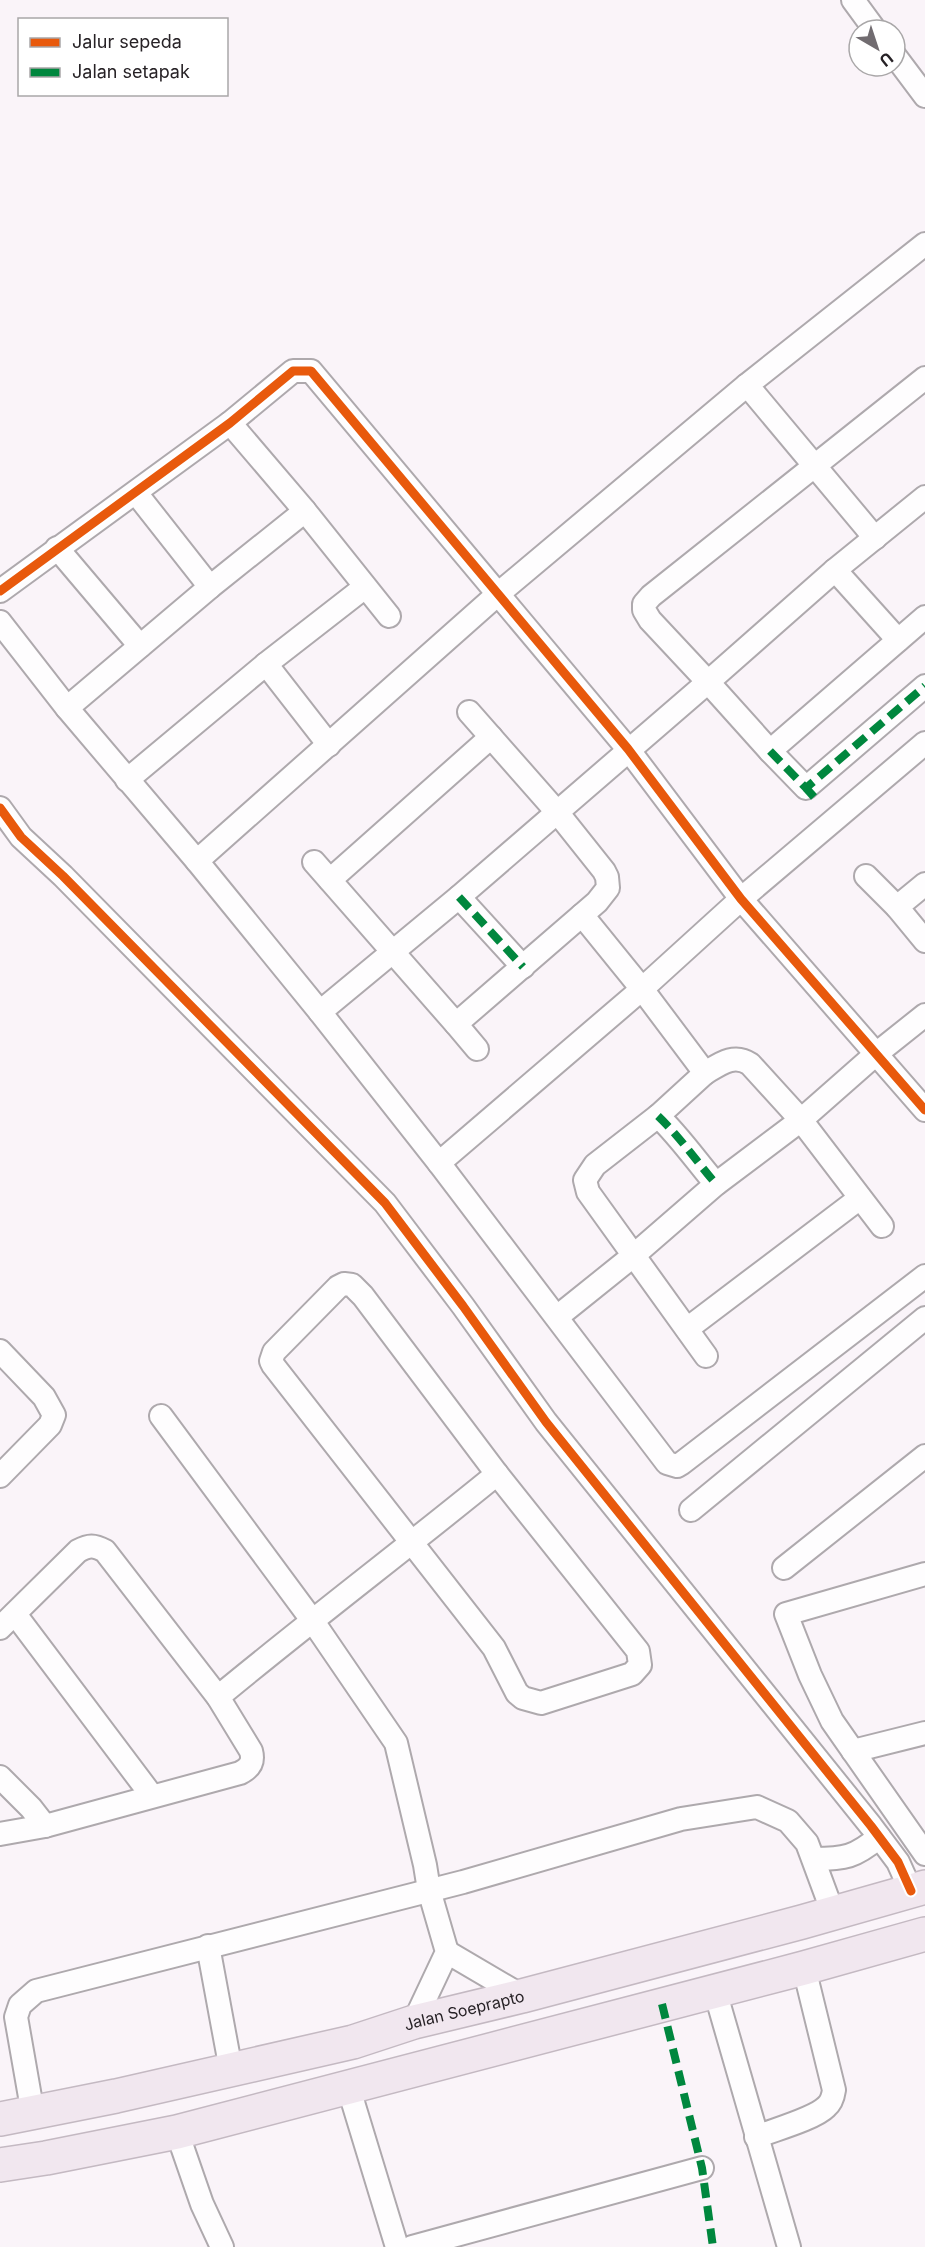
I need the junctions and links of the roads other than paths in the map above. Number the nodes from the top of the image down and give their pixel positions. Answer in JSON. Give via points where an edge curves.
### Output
{"nodes":[{"id":1,"x":853,"y":0,"type":"edge"},
{"id":2,"x":866,"y":18,"type":"edge"},
{"id":3,"x":907,"y":72,"type":"edge"},
{"id":4,"x":925,"y":96,"type":"edge"},
{"id":5,"x":925,"y":244,"type":"edge"},
{"id":6,"x":925,"y":378,"type":"edge"},
{"id":7,"x":747,"y":385,"type":"junction"},
{"id":8,"x":230,"y":423,"type":"junction"},
{"id":9,"x":815,"y":466,"type":"junction"},
{"id":10,"x":136,"y":493,"type":"junction"},
{"id":11,"x":925,"y":497,"type":"edge"},
{"id":12,"x":305,"y":511,"type":"junction"},
{"id":13,"x":875,"y":537,"type":"junction"},
{"id":14,"x":57,"y":548,"type":"junction"},
{"id":15,"x":835,"y":570,"type":"junction"},
{"id":16,"x":210,"y":587,"type":"junction"},
{"id":17,"x":364,"y":587,"type":"junction"},
{"id":18,"x":0,"y":591,"type":"edge"},
{"id":19,"x":498,"y":594,"type":"junction"},
{"id":20,"x":389,"y":616,"type":"dead end"},
{"id":21,"x":925,"y":617,"type":"edge"},
{"id":22,"x":0,"y":622,"type":"edge"},
{"id":23,"x":898,"y":640,"type":"junction"},
{"id":24,"x":140,"y":646,"type":"junction"},
{"id":25,"x":266,"y":664,"type":"junction"},
{"id":26,"x":708,"y":682,"type":"junction"},
{"id":27,"x":925,"y":687,"type":"edge"},
{"id":28,"x":67,"y":708,"type":"junction"},
{"id":29,"x":469,"y":712,"type":"dead end"},
{"id":30,"x":491,"y":737,"type":"junction"},
{"id":31,"x":925,"y":743,"type":"edge"},
{"id":32,"x":328,"y":745,"type":"junction"},
{"id":33,"x":628,"y":749,"type":"junction"},
{"id":34,"x":771,"y":751,"type":"junction"},
{"id":35,"x":127,"y":780,"type":"junction"},
{"id":36,"x":0,"y":808,"type":"edge"},
{"id":37,"x":557,"y":812,"type":"junction"},
{"id":38,"x":196,"y":861,"type":"junction"},
{"id":39,"x":314,"y":862,"type":"dead end"},
{"id":40,"x":866,"y":876,"type":"dead end"},
{"id":41,"x":330,"y":880,"type":"junction"},
{"id":42,"x":925,"y":884,"type":"edge"},
{"id":43,"x":459,"y":897,"type":"junction"},
{"id":44,"x":741,"y":899,"type":"junction"},
{"id":45,"x":897,"y":908,"type":"junction"},
{"id":46,"x":582,"y":915,"type":"junction"},
{"id":47,"x":925,"y":940,"type":"edge"},
{"id":48,"x":391,"y":952,"type":"junction"},
{"id":49,"x":523,"y":967,"type":"junction"},
{"id":50,"x":642,"y":989,"type":"junction"},
{"id":51,"x":320,"y":1012,"type":"junction"},
{"id":52,"x":925,"y":1015,"type":"edge"},
{"id":53,"x":456,"y":1024,"type":"junction"},
{"id":54,"x":477,"y":1049,"type":"dead end"},
{"id":55,"x":876,"y":1054,"type":"junction"},
{"id":56,"x":705,"y":1073,"type":"junction"},
{"id":57,"x":925,"y":1110,"type":"edge"},
{"id":58,"x":658,"y":1116,"type":"junction"},
{"id":59,"x":801,"y":1120,"type":"junction"},
{"id":60,"x":439,"y":1163,"type":"junction"},
{"id":61,"x":716,"y":1184,"type":"junction"},
{"id":62,"x":860,"y":1198,"type":"junction"},
{"id":63,"x":882,"y":1226,"type":"dead end"},
{"id":64,"x":633,"y":1256,"type":"junction"},
{"id":65,"x":925,"y":1276,"type":"edge"},
{"id":66,"x":557,"y":1317,"type":"junction"},
{"id":67,"x":925,"y":1318,"type":"edge"},
{"id":68,"x":687,"y":1329,"type":"junction"},
{"id":69,"x":0,"y":1351,"type":"edge"},
{"id":70,"x":706,"y":1356,"type":"dead end"},
{"id":71,"x":161,"y":1416,"type":"dead end"},
{"id":72,"x":925,"y":1456,"type":"edge"},
{"id":73,"x":497,"y":1474,"type":"junction"},
{"id":74,"x":0,"y":1476,"type":"edge"},
{"id":75,"x":691,"y":1510,"type":"dead end"},
{"id":76,"x":411,"y":1544,"type":"junction"},
{"id":77,"x":784,"y":1568,"type":"dead end"},
{"id":78,"x":925,"y":1574,"type":"edge"},
{"id":79,"x":312,"y":1620,"type":"junction"},
{"id":80,"x":8,"y":1621,"type":"edge"},
{"id":81,"x":218,"y":1697,"type":"junction"},
{"id":82,"x":925,"y":1732,"type":"edge"},
{"id":83,"x":853,"y":1751,"type":"junction"},
{"id":84,"x":0,"y":1777,"type":"edge"},
{"id":85,"x":152,"y":1796,"type":"junction"},
{"id":86,"x":45,"y":1826,"type":"junction"},
{"id":87,"x":1,"y":1827,"type":"edge"},
{"id":88,"x":879,"y":1837,"type":"junction"},
{"id":89,"x":925,"y":1854,"type":"edge"},
{"id":90,"x":814,"y":1859,"type":"junction"},
{"id":91,"x":918,"y":1889,"type":"edge"},
{"id":92,"x":429,"y":1890,"type":"junction"},
{"id":93,"x":833,"y":1913,"type":"junction"},
{"id":94,"x":925,"y":1934,"type":"edge"},
{"id":95,"x":208,"y":1946,"type":"junction"},
{"id":96,"x":447,"y":1952,"type":"junction"},
{"id":97,"x":804,"y":1968,"type":"junction"},
{"id":98,"x":715,"y":1991,"type":"junction"},
{"id":99,"x":522,"y":1996,"type":"junction"},
{"id":100,"x":414,"y":2022,"type":"junction"},
{"id":101,"x":231,"y":2070,"type":"junction"},
{"id":102,"x":348,"y":2086,"type":"junction"},
{"id":103,"x":33,"y":2114,"type":"junction"},
{"id":104,"x":0,"y":2119,"type":"edge"},
{"id":105,"x":177,"y":2132,"type":"junction"},
{"id":106,"x":756,"y":2137,"type":"junction"},
{"id":107,"x":0,"y":2165,"type":"edge"},
{"id":108,"x":702,"y":2168,"type":"dead end"},
{"id":109,"x":222,"y":2247,"type":"edge"},
{"id":110,"x":396,"y":2247,"type":"edge"},
{"id":111,"x":412,"y":2247,"type":"edge"},
{"id":112,"x":789,"y":2247,"type":"edge"}],
"edges":[{"from":1,"to":2,"type":"street"},
{"from":3,"to":4,"type":"street"},
{"from":5,"to":7,"type":"street"},
{"from":6,"to":9,"type":"street"},
{"from":7,"to":9,"type":"street"},
{"from":7,"to":19,"type":"street"},
{"from":8,"to":10,"type":"street"},
{"from":8,"to":12,"type":"street"},
{"from":8,"to":19,"type":"street","via":[[293,372],[311,371]]},
{"from":9,"to":13,"type":"street"},
{"from":9,"to":26,"type":"street","via":[[644,604],[650,620]]},
{"from":10,"to":14,"type":"street"},
{"from":10,"to":16,"type":"street"},
{"from":11,"to":13,"type":"street"},
{"from":12,"to":16,"type":"street"},
{"from":12,"to":17,"type":"street"},
{"from":13,"to":15,"type":"street"},
{"from":14,"to":18,"type":"street"},
{"from":14,"to":24,"type":"street"},
{"from":15,"to":23,"type":"street"},
{"from":15,"to":26,"type":"street"},
{"from":16,"to":24,"type":"street"},
{"from":17,"to":20,"type":"street"},
{"from":17,"to":25,"type":"street"},
{"from":19,"to":32,"type":"street"},
{"from":19,"to":33,"type":"street"},
{"from":21,"to":23,"type":"street"},
{"from":22,"to":28,"type":"street"},
{"from":23,"to":34,"type":"street"},
{"from":24,"to":28,"type":"street"},
{"from":25,"to":32,"type":"street"},
{"from":25,"to":35,"type":"street"},
{"from":26,"to":33,"type":"street"},
{"from":26,"to":34,"type":"street"},
{"from":27,"to":34,"type":"street","via":[[810,792]]},
{"from":28,"to":35,"type":"street"},
{"from":29,"to":30,"type":"street"},
{"from":30,"to":37,"type":"street"},
{"from":30,"to":41,"type":"street"},
{"from":31,"to":44,"type":"street"},
{"from":32,"to":38,"type":"street"},
{"from":33,"to":37,"type":"street"},
{"from":33,"to":44,"type":"street"},
{"from":35,"to":38,"type":"street"},
{"from":36,"to":88,"type":"street","via":[[21,837],[385,1203],[546,1422]]},
{"from":37,"to":43,"type":"street"},
{"from":37,"to":46,"type":"street","via":[[607,878],[606,892]]},
{"from":38,"to":51,"type":"street"},
{"from":39,"to":41,"type":"street"},
{"from":40,"to":45,"type":"street"},
{"from":41,"to":48,"type":"street"},
{"from":42,"to":45,"type":"street"},
{"from":43,"to":48,"type":"street"},
{"from":43,"to":49,"type":"street"},
{"from":44,"to":50,"type":"street"},
{"from":44,"to":55,"type":"street"},
{"from":45,"to":47,"type":"street"},
{"from":46,"to":49,"type":"street"},
{"from":46,"to":50,"type":"street"},
{"from":48,"to":51,"type":"street"},
{"from":48,"to":53,"type":"street"},
{"from":49,"to":53,"type":"street"},
{"from":50,"to":56,"type":"street"},
{"from":50,"to":60,"type":"street"},
{"from":51,"to":60,"type":"street"},
{"from":52,"to":55,"type":"street"},
{"from":53,"to":54,"type":"street"},
{"from":55,"to":57,"type":"street"},
{"from":55,"to":59,"type":"street"},
{"from":56,"to":58,"type":"street"},
{"from":56,"to":59,"type":"street","via":[[723,1062],[744,1060]]},
{"from":58,"to":61,"type":"street"},
{"from":58,"to":64,"type":"street","via":[[595,1166],[585,1180],[588,1192]]},
{"from":59,"to":61,"type":"street"},
{"from":59,"to":62,"type":"street"},
{"from":60,"to":66,"type":"street"},
{"from":61,"to":64,"type":"street"},
{"from":62,"to":63,"type":"street"},
{"from":62,"to":68,"type":"street"},
{"from":64,"to":66,"type":"street"},
{"from":64,"to":68,"type":"street"},
{"from":65,"to":66,"type":"street","via":[[677,1466],[667,1463]]},
{"from":67,"to":75,"type":"street"},
{"from":68,"to":70,"type":"street"},
{"from":69,"to":74,"type":"street","via":[[44,1397],[54,1415],[50,1425]]},
{"from":71,"to":79,"type":"street"},
{"from":72,"to":77,"type":"street"},
{"from":73,"to":76,"type":"street"},
{"from":73,"to":76,"type":"street","via":[[638,1651],[640,1665],[632,1674],[541,1703],[523,1698],[494,1648]]},
{"from":73,"to":76,"type":"street","via":[[363,1296],[352,1285],[338,1287],[274,1352],[271,1361]]},
{"from":76,"to":79,"type":"street"},
{"from":78,"to":83,"type":"street","via":[[786,1614],[832,1721]]},
{"from":79,"to":81,"type":"street"},
{"from":79,"to":92,"type":"street","via":[[396,1743]]},
{"from":80,"to":81,"type":"street","via":[[78,1551],[92,1545],[98,1547]]},
{"from":80,"to":85,"type":"street"},
{"from":81,"to":85,"type":"street","via":[[251,1751],[252,1764],[240,1773]]},
{"from":82,"to":83,"type":"street"},
{"from":83,"to":89,"type":"street"},
{"from":84,"to":86,"type":"street"},
{"from":85,"to":86,"type":"street"},
{"from":86,"to":87,"type":"street"},
{"from":88,"to":90,"type":"street","via":[[860,1853],[838,1859]]},
{"from":88,"to":91,"type":"street"},
{"from":90,"to":92,"type":"street","via":[[788,1821],[757,1807],[681,1819]]},
{"from":90,"to":93,"type":"street"},
{"from":91,"to":93,"type":"highway","name":"Jalan Soeprapto"},
{"from":92,"to":95,"type":"street"},
{"from":92,"to":96,"type":"street"},
{"from":93,"to":99,"type":"highway","name":"Jalan Soeprapto"},
{"from":94,"to":97,"type":"highway"},
{"from":95,"to":101,"type":"street"},
{"from":95,"to":103,"type":"street","via":[[29,1995],[16,2017]]},
{"from":96,"to":99,"type":"street"},
{"from":96,"to":100,"type":"street"},
{"from":97,"to":98,"type":"highway"},
{"from":97,"to":106,"type":"street","via":[[833,2097],[816,2114]]},
{"from":98,"to":102,"type":"highway"},
{"from":98,"to":106,"type":"street"},
{"from":99,"to":100,"type":"highway","name":"Jalan Soeprapto"},
{"from":100,"to":101,"type":"highway","name":"Jalan Soeprapto","via":[[353,2042]]},
{"from":101,"to":103,"type":"highway","name":"Jalan Soeprapto"},
{"from":102,"to":105,"type":"highway"},
{"from":102,"to":110,"type":"street"},
{"from":103,"to":104,"type":"highway","name":"Jalan Soeprapto"},
{"from":105,"to":107,"type":"highway"},
{"from":105,"to":109,"type":"street"},
{"from":106,"to":112,"type":"street"},
{"from":108,"to":111,"type":"street"}]}
